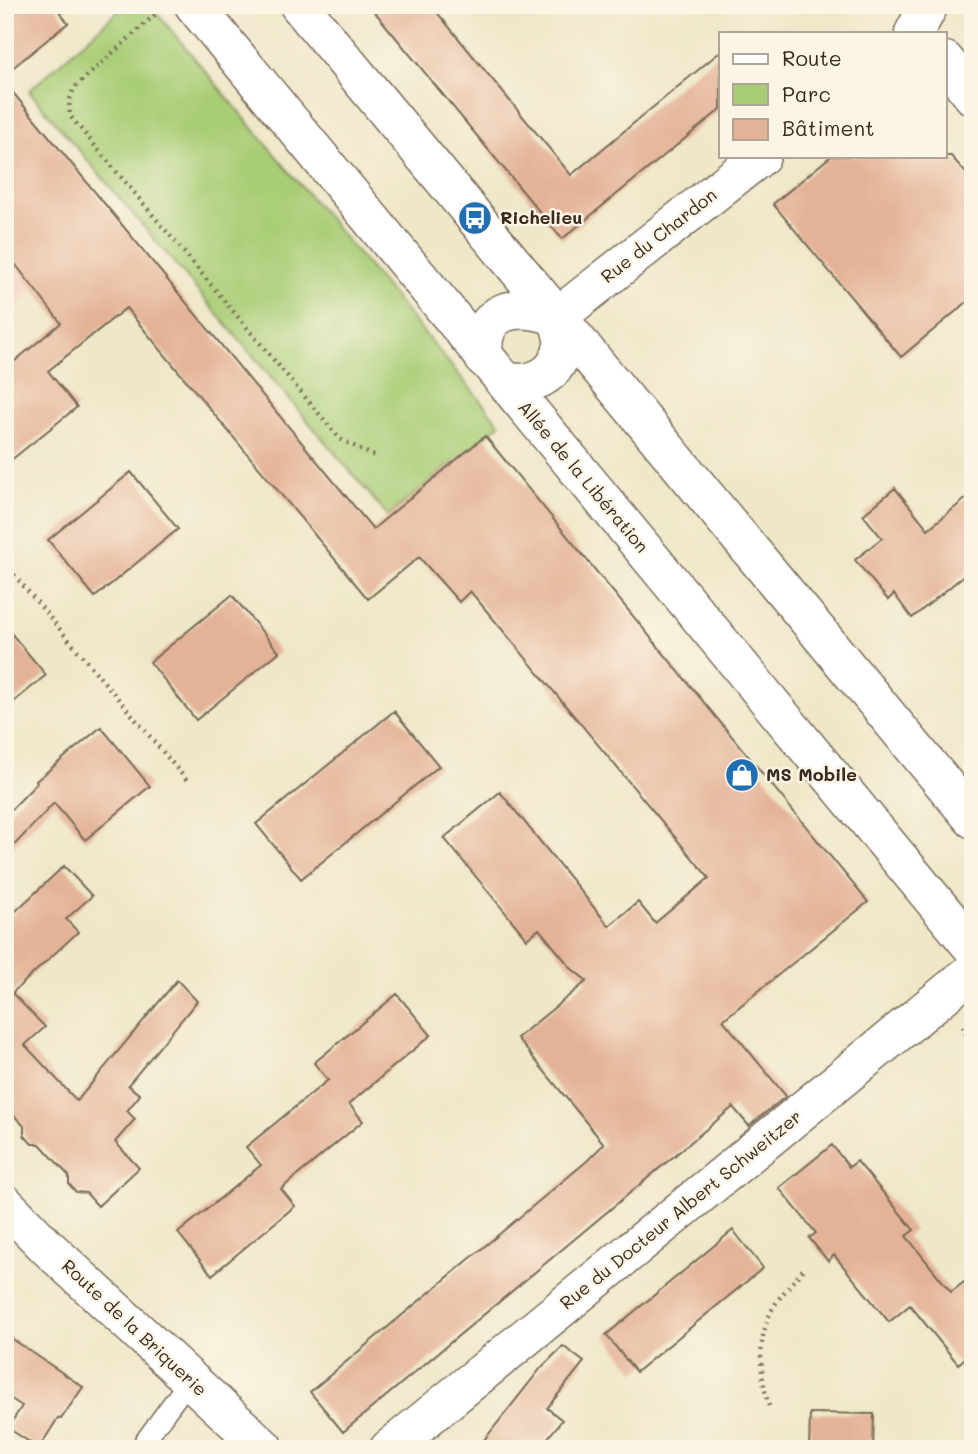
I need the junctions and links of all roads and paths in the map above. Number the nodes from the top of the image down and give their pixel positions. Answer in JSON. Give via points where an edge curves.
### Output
{"nodes":[{"id":1,"x":166,"y":5,"type":"edge"},
{"id":2,"x":194,"y":5,"type":"edge"},
{"id":3,"x":299,"y":5,"type":"edge"},
{"id":4,"x":929,"y":5,"type":"edge"},
{"id":5,"x":915,"y":32,"type":"edge"},
{"id":6,"x":946,"y":62,"type":"edge"},
{"id":7,"x":973,"y":96,"type":"edge"},
{"id":8,"x":758,"y":158,"type":"edge"},
{"id":9,"x":557,"y":317,"type":"junction"},
{"id":10,"x":494,"y":369,"type":"junction"},
{"id":11,"x":376,"y":457,"type":"dead end"},
{"id":12,"x":5,"y":564,"type":"edge"},
{"id":13,"x":189,"y":783,"type":"dead end"},
{"id":14,"x":973,"y":819,"type":"edge"},
{"id":15,"x":973,"y":948,"type":"edge"},
{"id":16,"x":973,"y":971,"type":"edge"},
{"id":17,"x":960,"y":1015,"type":"dead end"},
{"id":18,"x":973,"y":1051,"type":"edge"},
{"id":19,"x":5,"y":1204,"type":"edge"},
{"id":20,"x":804,"y":1268,"type":"dead end"},
{"id":21,"x":190,"y":1379,"type":"junction"},
{"id":22,"x":769,"y":1406,"type":"dead end"},
{"id":23,"x":139,"y":1449,"type":"edge"},
{"id":24,"x":265,"y":1449,"type":"edge"},
{"id":25,"x":388,"y":1449,"type":"edge"}],
"edges":[{"from":1,"to":11,"type":"path","via":[[74,88],[70,116],[340,439]]},
{"from":2,"to":10,"type":"main road","name":"Allée de la Libération"},
{"from":3,"to":9,"type":"main road"},
{"from":4,"to":5,"type":"main road"},
{"from":6,"to":7,"type":"main road"},
{"from":8,"to":9,"type":"main road","name":"Rue du Chardon"},
{"from":9,"to":10,"type":"main road","via":[[564,342],[556,363],[539,380],[527,384]]},
{"from":9,"to":10,"type":"main road","via":[[522,307],[491,323],[483,347]]},
{"from":9,"to":14,"type":"main road"},
{"from":10,"to":15,"type":"main road","name":"Allée de la Libération"},
{"from":12,"to":13,"type":"path"},
{"from":16,"to":25,"type":"main road","name":"Rue du Docteur Albert Schweitzer"},
{"from":17,"to":18,"type":"path"},
{"from":19,"to":21,"type":"main road","name":"Route de la Briquerie"},
{"from":20,"to":22,"type":"path","via":[[776,1303],[762,1332],[763,1384]]},
{"from":21,"to":23,"type":"lane"},
{"from":21,"to":24,"type":"main road","name":"Route de la Briquerie"}]}
